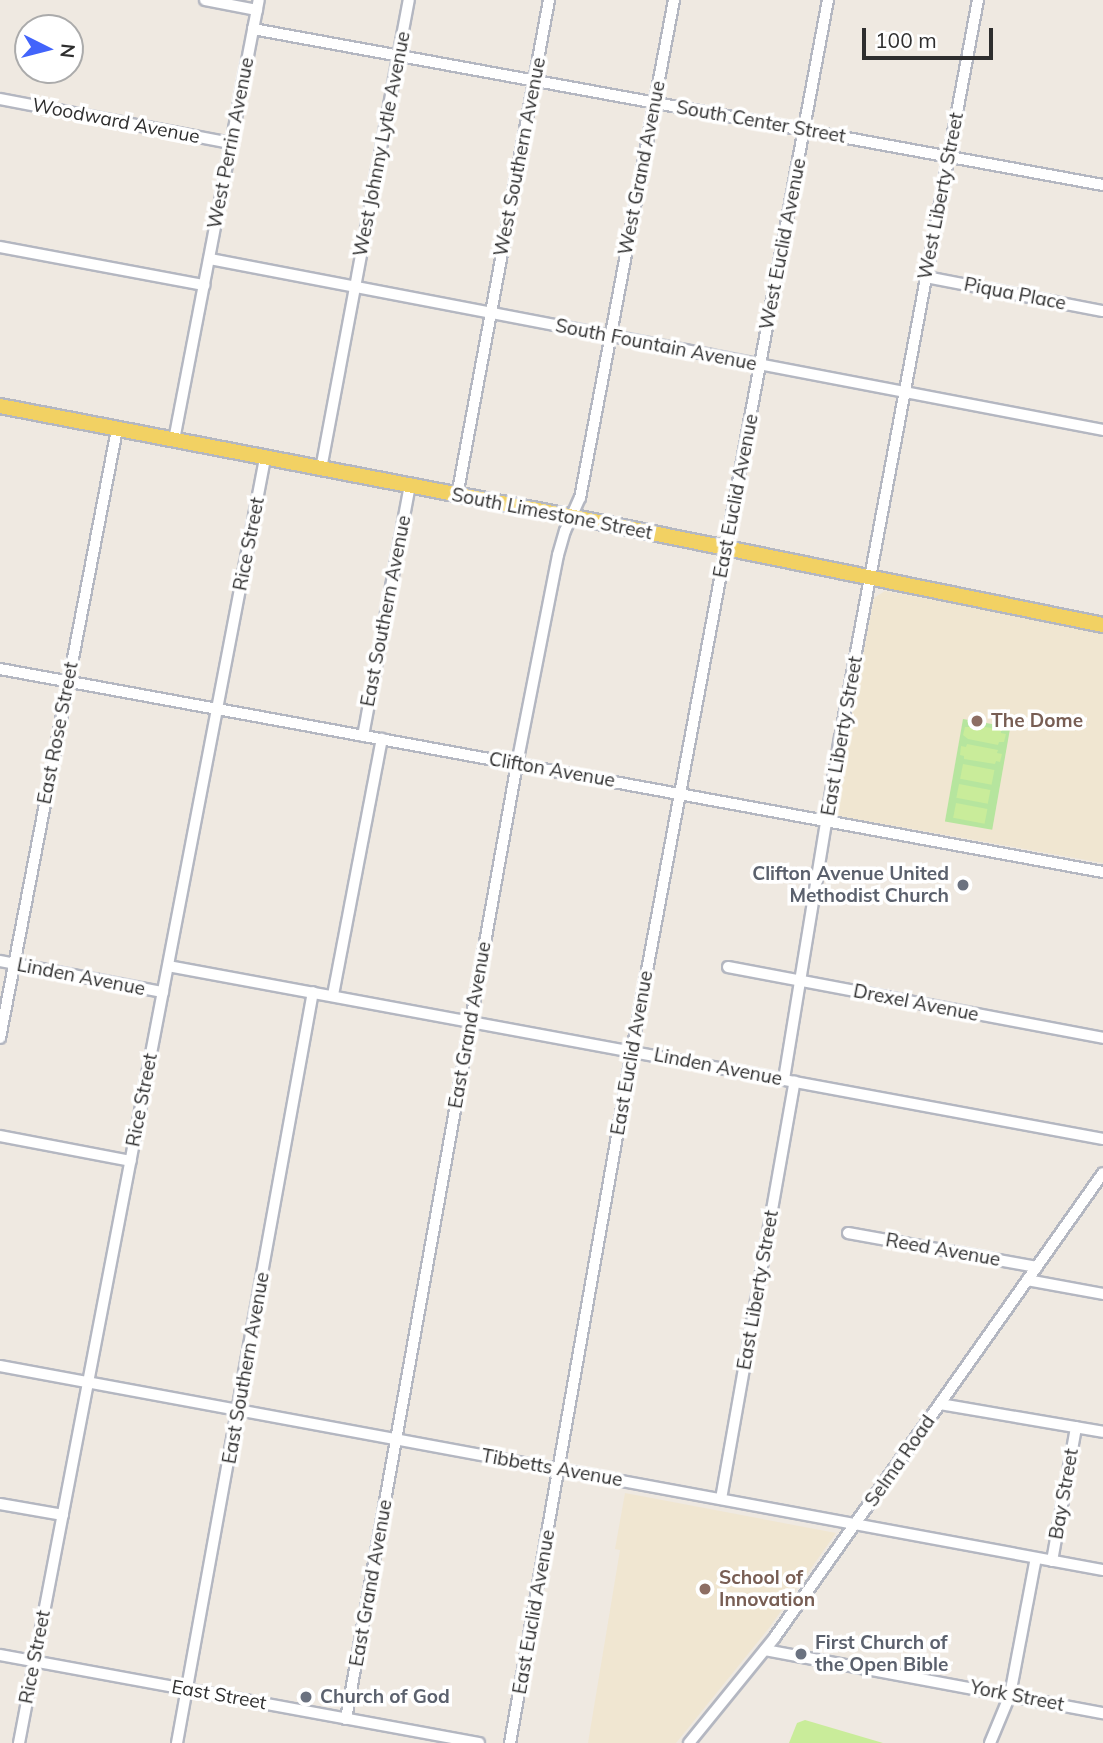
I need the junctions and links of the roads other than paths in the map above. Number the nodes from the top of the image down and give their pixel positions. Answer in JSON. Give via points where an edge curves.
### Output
{"nodes":[{"id":1,"x":205,"y":0,"type":"edge"},
{"id":2,"x":408,"y":0,"type":"edge"},
{"id":3,"x":549,"y":0,"type":"edge"},
{"id":4,"x":674,"y":0,"type":"edge"},
{"id":5,"x":828,"y":0,"type":"edge"},
{"id":6,"x":978,"y":0,"type":"edge"},
{"id":7,"x":258,"y":5,"type":"edge"},
{"id":8,"x":253,"y":29,"type":"junction"},
{"id":9,"x":398,"y":56,"type":"junction"},
{"id":10,"x":534,"y":81,"type":"junction"},
{"id":11,"x":0,"y":99,"type":"edge"},
{"id":12,"x":654,"y":103,"type":"junction"},
{"id":13,"x":804,"y":130,"type":"junction"},
{"id":14,"x":231,"y":143,"type":"junction"},
{"id":15,"x":949,"y":157,"type":"junction"},
{"id":16,"x":1103,"y":185,"type":"edge"},
{"id":17,"x":0,"y":247,"type":"edge"},
{"id":18,"x":209,"y":259,"type":"junction"},
{"id":19,"x":926,"y":277,"type":"junction"},
{"id":20,"x":204,"y":285,"type":"junction"},
{"id":21,"x":355,"y":288,"type":"junction"},
{"id":22,"x":1103,"y":311,"type":"edge"},
{"id":23,"x":491,"y":313,"type":"junction"},
{"id":24,"x":611,"y":336,"type":"junction"},
{"id":25,"x":760,"y":365,"type":"junction"},
{"id":26,"x":905,"y":393,"type":"junction"},
{"id":27,"x":0,"y":406,"type":"edge"},
{"id":28,"x":117,"y":429,"type":"junction"},
{"id":29,"x":1103,"y":430,"type":"edge"},
{"id":30,"x":174,"y":440,"type":"junction"},
{"id":31,"x":265,"y":458,"type":"junction"},
{"id":32,"x":321,"y":469,"type":"junction"},
{"id":33,"x":410,"y":486,"type":"junction"},
{"id":34,"x":457,"y":496,"type":"junction"},
{"id":35,"x":570,"y":517,"type":"junction"},
{"id":36,"x":725,"y":549,"type":"junction"},
{"id":37,"x":870,"y":579,"type":"junction"},
{"id":38,"x":1103,"y":625,"type":"edge"},
{"id":39,"x":0,"y":669,"type":"edge"},
{"id":40,"x":68,"y":682,"type":"junction"},
{"id":41,"x":217,"y":709,"type":"junction"},
{"id":42,"x":363,"y":736,"type":"junction"},
{"id":43,"x":382,"y":739,"type":"junction"},
{"id":44,"x":517,"y":764,"type":"junction"},
{"id":45,"x":680,"y":794,"type":"junction"},
{"id":46,"x":826,"y":820,"type":"junction"},
{"id":47,"x":1103,"y":872,"type":"edge"},
{"id":48,"x":0,"y":961,"type":"edge"},
{"id":49,"x":14,"y":964,"type":"junction"},
{"id":50,"x":168,"y":966,"type":"junction"},
{"id":51,"x":729,"y":967,"type":"dead end"},
{"id":52,"x":801,"y":981,"type":"junction"},
{"id":53,"x":163,"y":992,"type":"junction"},
{"id":54,"x":313,"y":992,"type":"junction"},
{"id":55,"x":333,"y":995,"type":"junction"},
{"id":56,"x":471,"y":1021,"type":"junction"},
{"id":57,"x":0,"y":1038,"type":"edge"},
{"id":58,"x":1103,"y":1038,"type":"edge"},
{"id":59,"x":632,"y":1051,"type":"junction"},
{"id":60,"x":789,"y":1080,"type":"junction"},
{"id":61,"x":0,"y":1136,"type":"edge"},
{"id":62,"x":1103,"y":1139,"type":"edge"},
{"id":63,"x":131,"y":1161,"type":"junction"},
{"id":64,"x":1103,"y":1173,"type":"edge"},
{"id":65,"x":848,"y":1233,"type":"dead end"},
{"id":66,"x":1037,"y":1267,"type":"junction"},
{"id":67,"x":1027,"y":1280,"type":"junction"},
{"id":68,"x":1103,"y":1294,"type":"edge"},
{"id":69,"x":0,"y":1366,"type":"edge"},
{"id":70,"x":88,"y":1382,"type":"junction"},
{"id":71,"x":940,"y":1404,"type":"junction"},
{"id":72,"x":239,"y":1410,"type":"junction"},
{"id":73,"x":1076,"y":1427,"type":"junction"},
{"id":74,"x":1103,"y":1432,"type":"edge"},
{"id":75,"x":396,"y":1439,"type":"junction"},
{"id":76,"x":559,"y":1469,"type":"junction"},
{"id":77,"x":721,"y":1499,"type":"junction"},
{"id":78,"x":0,"y":1504,"type":"edge"},
{"id":79,"x":63,"y":1515,"type":"junction"},
{"id":80,"x":855,"y":1524,"type":"junction"},
{"id":81,"x":1036,"y":1558,"type":"junction"},
{"id":82,"x":1052,"y":1561,"type":"junction"},
{"id":83,"x":1103,"y":1570,"type":"edge"},
{"id":84,"x":765,"y":1650,"type":"junction"},
{"id":85,"x":0,"y":1655,"type":"edge"},
{"id":86,"x":35,"y":1661,"type":"junction"},
{"id":87,"x":187,"y":1689,"type":"junction"},
{"id":88,"x":1010,"y":1695,"type":"junction"},
{"id":89,"x":1103,"y":1713,"type":"edge"},
{"id":90,"x":346,"y":1719,"type":"junction"},
{"id":91,"x":19,"y":1743,"type":"edge"},
{"id":92,"x":177,"y":1743,"type":"edge"},
{"id":93,"x":479,"y":1743,"type":"edge"},
{"id":94,"x":510,"y":1743,"type":"edge"},
{"id":95,"x":690,"y":1743,"type":"edge"},
{"id":96,"x":990,"y":1743,"type":"edge"}],
"edges":[{"from":1,"to":7,"type":"street"},
{"from":2,"to":9,"type":"street","name":"West Johnny Lytle Avenue"},
{"from":3,"to":10,"type":"street","name":"West Southern Avenue"},
{"from":4,"to":12,"type":"street","name":"West Grand Avenue"},
{"from":5,"to":13,"type":"street","name":"West Euclid Avenue"},
{"from":6,"to":15,"type":"street","name":"West Liberty Street"},
{"from":7,"to":8,"type":"street","name":"West Perrin Avenue"},
{"from":8,"to":9,"type":"street","name":"South Center Street"},
{"from":8,"to":14,"type":"street","name":"West Perrin Avenue"},
{"from":9,"to":10,"type":"street","name":"South Center Street"},
{"from":9,"to":21,"type":"street","name":"West Johnny Lytle Avenue"},
{"from":10,"to":12,"type":"street","name":"South Center Street"},
{"from":10,"to":23,"type":"street","name":"West Southern Avenue"},
{"from":11,"to":14,"type":"street","name":"Woodward Avenue"},
{"from":12,"to":13,"type":"street","name":"South Center Street"},
{"from":12,"to":24,"type":"street","name":"West Grand Avenue"},
{"from":13,"to":15,"type":"street","name":"South Center Street"},
{"from":13,"to":25,"type":"street","name":"West Euclid Avenue"},
{"from":14,"to":18,"type":"street","name":"West Perrin Avenue"},
{"from":15,"to":16,"type":"street","name":"South Center Street"},
{"from":15,"to":19,"type":"street","name":"West Liberty Street"},
{"from":17,"to":20,"type":"street"},
{"from":18,"to":20,"type":"street","name":"West Perrin Avenue"},
{"from":18,"to":21,"type":"street","name":"South Fountain Avenue"},
{"from":19,"to":22,"type":"street","name":"Piqua Place"},
{"from":19,"to":26,"type":"street","name":"West Liberty Street"},
{"from":20,"to":30,"type":"street","name":"West Perrin Avenue"},
{"from":21,"to":23,"type":"street","name":"South Fountain Avenue"},
{"from":21,"to":32,"type":"street","name":"West Johnny Lytle Avenue"},
{"from":23,"to":24,"type":"street","name":"South Fountain Avenue"},
{"from":23,"to":34,"type":"street"},
{"from":24,"to":25,"type":"street","name":"South Fountain Avenue"},
{"from":24,"to":35,"type":"street","name":"East Grand Avenue","via":[[580,498]]},
{"from":25,"to":26,"type":"street","name":"South Fountain Avenue"},
{"from":25,"to":36,"type":"street","name":"East Euclid Avenue"},
{"from":26,"to":29,"type":"street","name":"South Fountain Avenue"},
{"from":26,"to":37,"type":"street","name":"East Liberty Street"},
{"from":27,"to":28,"type":"main road","name":"South Limestone Street"},
{"from":28,"to":30,"type":"main road","name":"South Limestone Street"},
{"from":28,"to":40,"type":"street","name":"East Rose Street"},
{"from":30,"to":31,"type":"main road","name":"South Limestone Street"},
{"from":31,"to":32,"type":"main road","name":"South Limestone Street"},
{"from":31,"to":41,"type":"street","name":"Rice Street"},
{"from":32,"to":33,"type":"main road","name":"South Limestone Street"},
{"from":33,"to":34,"type":"main road","name":"South Limestone Street"},
{"from":33,"to":42,"type":"street","name":"East Southern Avenue"},
{"from":34,"to":35,"type":"main road","name":"South Limestone Street"},
{"from":35,"to":36,"type":"main road","name":"South Limestone Street"},
{"from":35,"to":44,"type":"street","name":"East Grand Avenue","via":[[558,555]]},
{"from":36,"to":37,"type":"main road","name":"South Limestone Street"},
{"from":36,"to":45,"type":"street","name":"East Euclid Avenue"},
{"from":37,"to":38,"type":"main road","name":"South Limestone Street"},
{"from":37,"to":46,"type":"street","name":"East Liberty Street"},
{"from":39,"to":40,"type":"street","name":"Clifton Avenue"},
{"from":40,"to":41,"type":"street","name":"Clifton Avenue"},
{"from":40,"to":49,"type":"street","name":"East Rose Street"},
{"from":41,"to":42,"type":"street","name":"Clifton Avenue"},
{"from":41,"to":50,"type":"street","name":"Rice Street"},
{"from":42,"to":43,"type":"street","name":"Clifton Avenue"},
{"from":43,"to":44,"type":"street","name":"Clifton Avenue"},
{"from":43,"to":55,"type":"street"},
{"from":44,"to":45,"type":"street","name":"Clifton Avenue"},
{"from":44,"to":56,"type":"street","name":"East Grand Avenue"},
{"from":45,"to":46,"type":"street","name":"Clifton Avenue"},
{"from":45,"to":59,"type":"street","name":"East Euclid Avenue"},
{"from":46,"to":47,"type":"street","name":"Clifton Avenue"},
{"from":46,"to":52,"type":"street","name":"East Liberty Street"},
{"from":48,"to":49,"type":"street","name":"Linden Avenue"},
{"from":49,"to":53,"type":"street","name":"Linden Avenue"},
{"from":49,"to":57,"type":"street","name":"East Rose Street"},
{"from":50,"to":53,"type":"street","name":"Rice Street"},
{"from":50,"to":54,"type":"street","name":"Linden Avenue"},
{"from":51,"to":52,"type":"street","name":"Drexel Avenue"},
{"from":52,"to":58,"type":"street","name":"Drexel Avenue"},
{"from":52,"to":60,"type":"street","name":"East Liberty Street"},
{"from":53,"to":63,"type":"street","name":"Rice Street"},
{"from":54,"to":55,"type":"street","name":"Linden Avenue"},
{"from":54,"to":72,"type":"street","name":"East Southern Avenue"},
{"from":55,"to":56,"type":"street","name":"Linden Avenue"},
{"from":56,"to":59,"type":"street","name":"Linden Avenue"},
{"from":56,"to":75,"type":"street","name":"East Grand Avenue"},
{"from":59,"to":60,"type":"street","name":"Linden Avenue"},
{"from":59,"to":76,"type":"street","name":"East Euclid Avenue"},
{"from":60,"to":62,"type":"street","name":"Linden Avenue"},
{"from":60,"to":77,"type":"street","name":"East Liberty Street"},
{"from":61,"to":63,"type":"street"},
{"from":63,"to":70,"type":"street","name":"Rice Street"},
{"from":64,"to":66,"type":"street","name":"Selma Road"},
{"from":65,"to":66,"type":"street","name":"Reed Avenue"},
{"from":66,"to":67,"type":"street","name":"Selma Road"},
{"from":67,"to":68,"type":"street"},
{"from":67,"to":71,"type":"street","name":"Selma Road"},
{"from":69,"to":70,"type":"street","name":"Tibbetts Avenue"},
{"from":70,"to":72,"type":"street","name":"Tibbetts Avenue"},
{"from":70,"to":79,"type":"street","name":"Rice Street"},
{"from":71,"to":73,"type":"street"},
{"from":71,"to":80,"type":"street","name":"Selma Road"},
{"from":72,"to":75,"type":"street","name":"Tibbetts Avenue"},
{"from":72,"to":87,"type":"street","name":"East Southern Avenue"},
{"from":73,"to":74,"type":"street"},
{"from":73,"to":82,"type":"street","name":"Bay Street"},
{"from":75,"to":76,"type":"street","name":"Tibbetts Avenue"},
{"from":75,"to":90,"type":"street","name":"East Grand Avenue"},
{"from":76,"to":77,"type":"street","name":"Tibbetts Avenue"},
{"from":76,"to":94,"type":"street","name":"East Euclid Avenue"},
{"from":77,"to":80,"type":"street","name":"Tibbetts Avenue"},
{"from":78,"to":79,"type":"street"},
{"from":79,"to":86,"type":"street","name":"Rice Street"},
{"from":80,"to":81,"type":"street","name":"Tibbetts Avenue"},
{"from":80,"to":84,"type":"street","name":"Selma Road"},
{"from":81,"to":82,"type":"street","name":"Tibbetts Avenue"},
{"from":81,"to":88,"type":"street"},
{"from":82,"to":83,"type":"street","name":"Tibbetts Avenue"},
{"from":84,"to":88,"type":"street","name":"York Street"},
{"from":84,"to":95,"type":"street","name":"Selma Road"},
{"from":85,"to":86,"type":"street","name":"East Street"},
{"from":86,"to":87,"type":"street","name":"East Street"},
{"from":86,"to":91,"type":"street","name":"Rice Street"},
{"from":87,"to":90,"type":"street","name":"East Street"},
{"from":87,"to":92,"type":"street","name":"East Southern Avenue"},
{"from":88,"to":89,"type":"street","name":"York Street"},
{"from":88,"to":96,"type":"street"},
{"from":90,"to":93,"type":"street","name":"East Street"}]}
